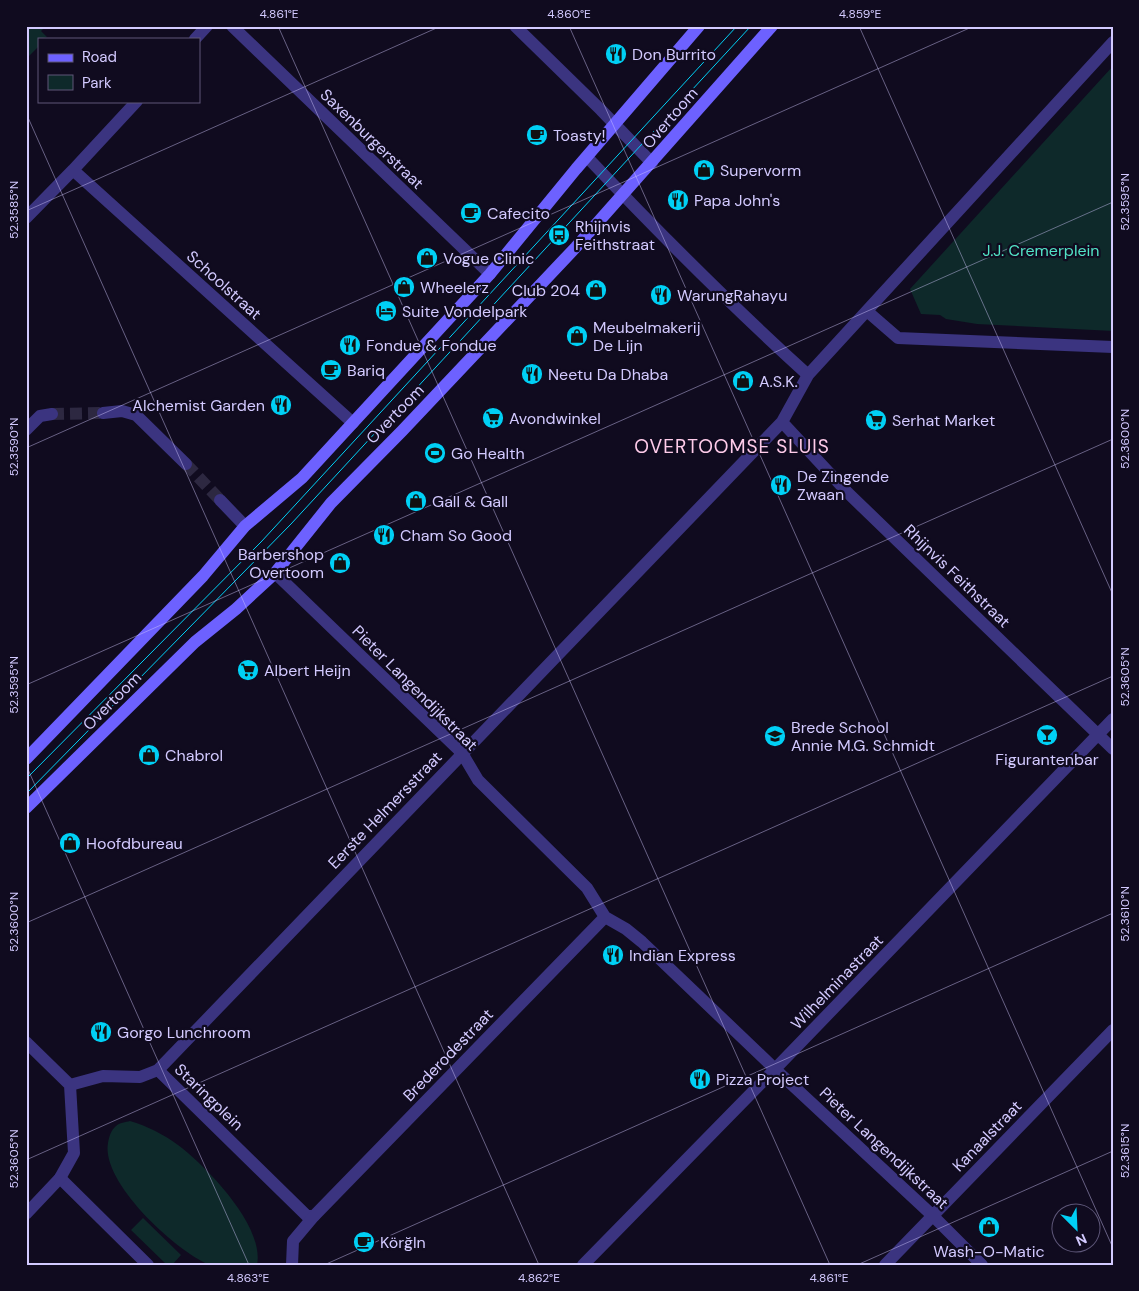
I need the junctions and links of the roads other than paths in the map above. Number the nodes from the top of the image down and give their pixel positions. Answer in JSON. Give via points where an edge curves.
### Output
{"nodes":[{"id":1,"x":207,"y":26,"type":"edge"},
{"id":2,"x":232,"y":26,"type":"edge"},
{"id":3,"x":515,"y":26,"type":"edge"},
{"id":4,"x":699,"y":26,"type":"edge"},
{"id":5,"x":772,"y":26,"type":"edge"},
{"id":6,"x":197,"y":38,"type":"edge"},
{"id":7,"x":1113,"y":42,"type":"edge"},
{"id":8,"x":137,"y":102,"type":"edge"},
{"id":9,"x":614,"y":125,"type":"junction"},
{"id":10,"x":587,"y":157,"type":"junction"},
{"id":11,"x":652,"y":163,"type":"junction"},
{"id":12,"x":74,"y":170,"type":"junction"},
{"id":13,"x":623,"y":196,"type":"junction"},
{"id":14,"x":26,"y":218,"type":"edge"},
{"id":15,"x":490,"y":274,"type":"junction"},
{"id":16,"x":868,"y":312,"type":"junction"},
{"id":17,"x":1113,"y":347,"type":"edge"},
{"id":18,"x":808,"y":375,"type":"junction"},
{"id":19,"x":103,"y":412,"type":"tunnel mouth"},
{"id":20,"x":52,"y":414,"type":"tunnel mouth"},
{"id":21,"x":782,"y":422,"type":"junction"},
{"id":22,"x":353,"y":423,"type":"junction"},
{"id":23,"x":26,"y":430,"type":"edge"},
{"id":24,"x":186,"y":464,"type":"tunnel mouth"},
{"id":25,"x":220,"y":500,"type":"tunnel mouth"},
{"id":26,"x":244,"y":526,"type":"junction"},
{"id":27,"x":275,"y":573,"type":"junction"},
{"id":28,"x":1113,"y":718,"type":"edge"},
{"id":29,"x":1098,"y":734,"type":"junction"},
{"id":30,"x":1113,"y":749,"type":"edge"},
{"id":31,"x":462,"y":753,"type":"junction"},
{"id":32,"x":26,"y":759,"type":"edge"},
{"id":33,"x":26,"y":808,"type":"edge"},
{"id":34,"x":605,"y":917,"type":"junction"},
{"id":35,"x":1113,"y":1030,"type":"edge"},
{"id":36,"x":26,"y":1042,"type":"edge"},
{"id":37,"x":775,"y":1069,"type":"junction"},
{"id":38,"x":158,"y":1070,"type":"junction"},
{"id":39,"x":70,"y":1086,"type":"junction"},
{"id":40,"x":60,"y":1178,"type":"junction"},
{"id":41,"x":26,"y":1214,"type":"edge"},
{"id":42,"x":932,"y":1215,"type":"junction"},
{"id":43,"x":314,"y":1216,"type":"junction"},
{"id":44,"x":148,"y":1265,"type":"edge"},
{"id":45,"x":292,"y":1265,"type":"edge"},
{"id":46,"x":583,"y":1265,"type":"edge"},
{"id":47,"x":885,"y":1265,"type":"edge"},
{"id":48,"x":982,"y":1265,"type":"edge"}],
"edges":[{"from":1,"to":6,"type":"street"},
{"from":2,"to":15,"type":"street","name":"Saxenburgerstraat"},
{"from":3,"to":9,"type":"street"},
{"from":4,"to":9,"type":"main road","name":"Overtoom"},
{"from":5,"to":11,"type":"main road","name":"Overtoom"},
{"from":7,"to":16,"type":"street"},
{"from":8,"to":12,"type":"street"},
{"from":9,"to":10,"type":"main road","name":"Overtoom"},
{"from":9,"to":11,"type":"street"},
{"from":10,"to":13,"type":"street"},
{"from":10,"to":15,"type":"main road","name":"Overtoom"},
{"from":11,"to":13,"type":"main road","name":"Overtoom"},
{"from":12,"to":14,"type":"street"},
{"from":12,"to":22,"type":"street","name":"Schoolstraat"},
{"from":13,"to":18,"type":"street"},
{"from":13,"to":27,"type":"main road","name":"Overtoom","via":[[331,503]]},
{"from":15,"to":22,"type":"main road","name":"Overtoom"},
{"from":16,"to":17,"type":"street","via":[[898,338]]},
{"from":16,"to":18,"type":"street"},
{"from":18,"to":21,"type":"street"},
{"from":19,"to":24,"type":"street","via":[[122,411],[136,416]]},
{"from":20,"to":23,"type":"street","via":[[40,416]]},
{"from":21,"to":29,"type":"street","name":"Rhijnvis Feithstraat","via":[[848,493]]},
{"from":21,"to":31,"type":"street","name":"Eerste Helmersstraat"},
{"from":22,"to":26,"type":"main road","name":"Overtoom","via":[[302,478]]},
{"from":25,"to":26,"type":"street"},
{"from":26,"to":32,"type":"main road","name":"Overtoom","via":[[203,576]]},
{"from":27,"to":31,"type":"street","name":"Pieter Langendijkstraat"},
{"from":27,"to":33,"type":"main road","name":"Overtoom","via":[[195,642]]},
{"from":28,"to":29,"type":"street","name":"Wilhelminastraat"},
{"from":29,"to":30,"type":"street","name":"Rhijnvis Feithstraat"},
{"from":29,"to":37,"type":"street","name":"Wilhelminastraat"},
{"from":31,"to":34,"type":"street","name":"Pieter Langendijkstraat","via":[[478,780],[587,888]]},
{"from":31,"to":38,"type":"street","name":"Eerste Helmersstraat"},
{"from":34,"to":37,"type":"street","name":"Pieter Langendijkstraat","via":[[642,942]]},
{"from":34,"to":43,"type":"street","name":"Brederodestraat"},
{"from":35,"to":42,"type":"street","name":"Kanaalstraat"},
{"from":36,"to":39,"type":"street"},
{"from":37,"to":42,"type":"street","name":"Pieter Langendijkstraat"},
{"from":37,"to":46,"type":"street","name":"Wilhelminastraat"},
{"from":38,"to":39,"type":"street","name":"Staringplein","via":[[140,1078],[104,1076]]},
{"from":38,"to":43,"type":"street","name":"Staringplein","via":[[308,1216]]},
{"from":39,"to":40,"type":"street","via":[[74,1153]]},
{"from":40,"to":41,"type":"street"},
{"from":40,"to":44,"type":"street"},
{"from":42,"to":47,"type":"street","name":"Kanaalstraat"},
{"from":42,"to":48,"type":"street","name":"Pieter Langendijkstraat"},
{"from":43,"to":45,"type":"street","via":[[293,1241]]}]}
